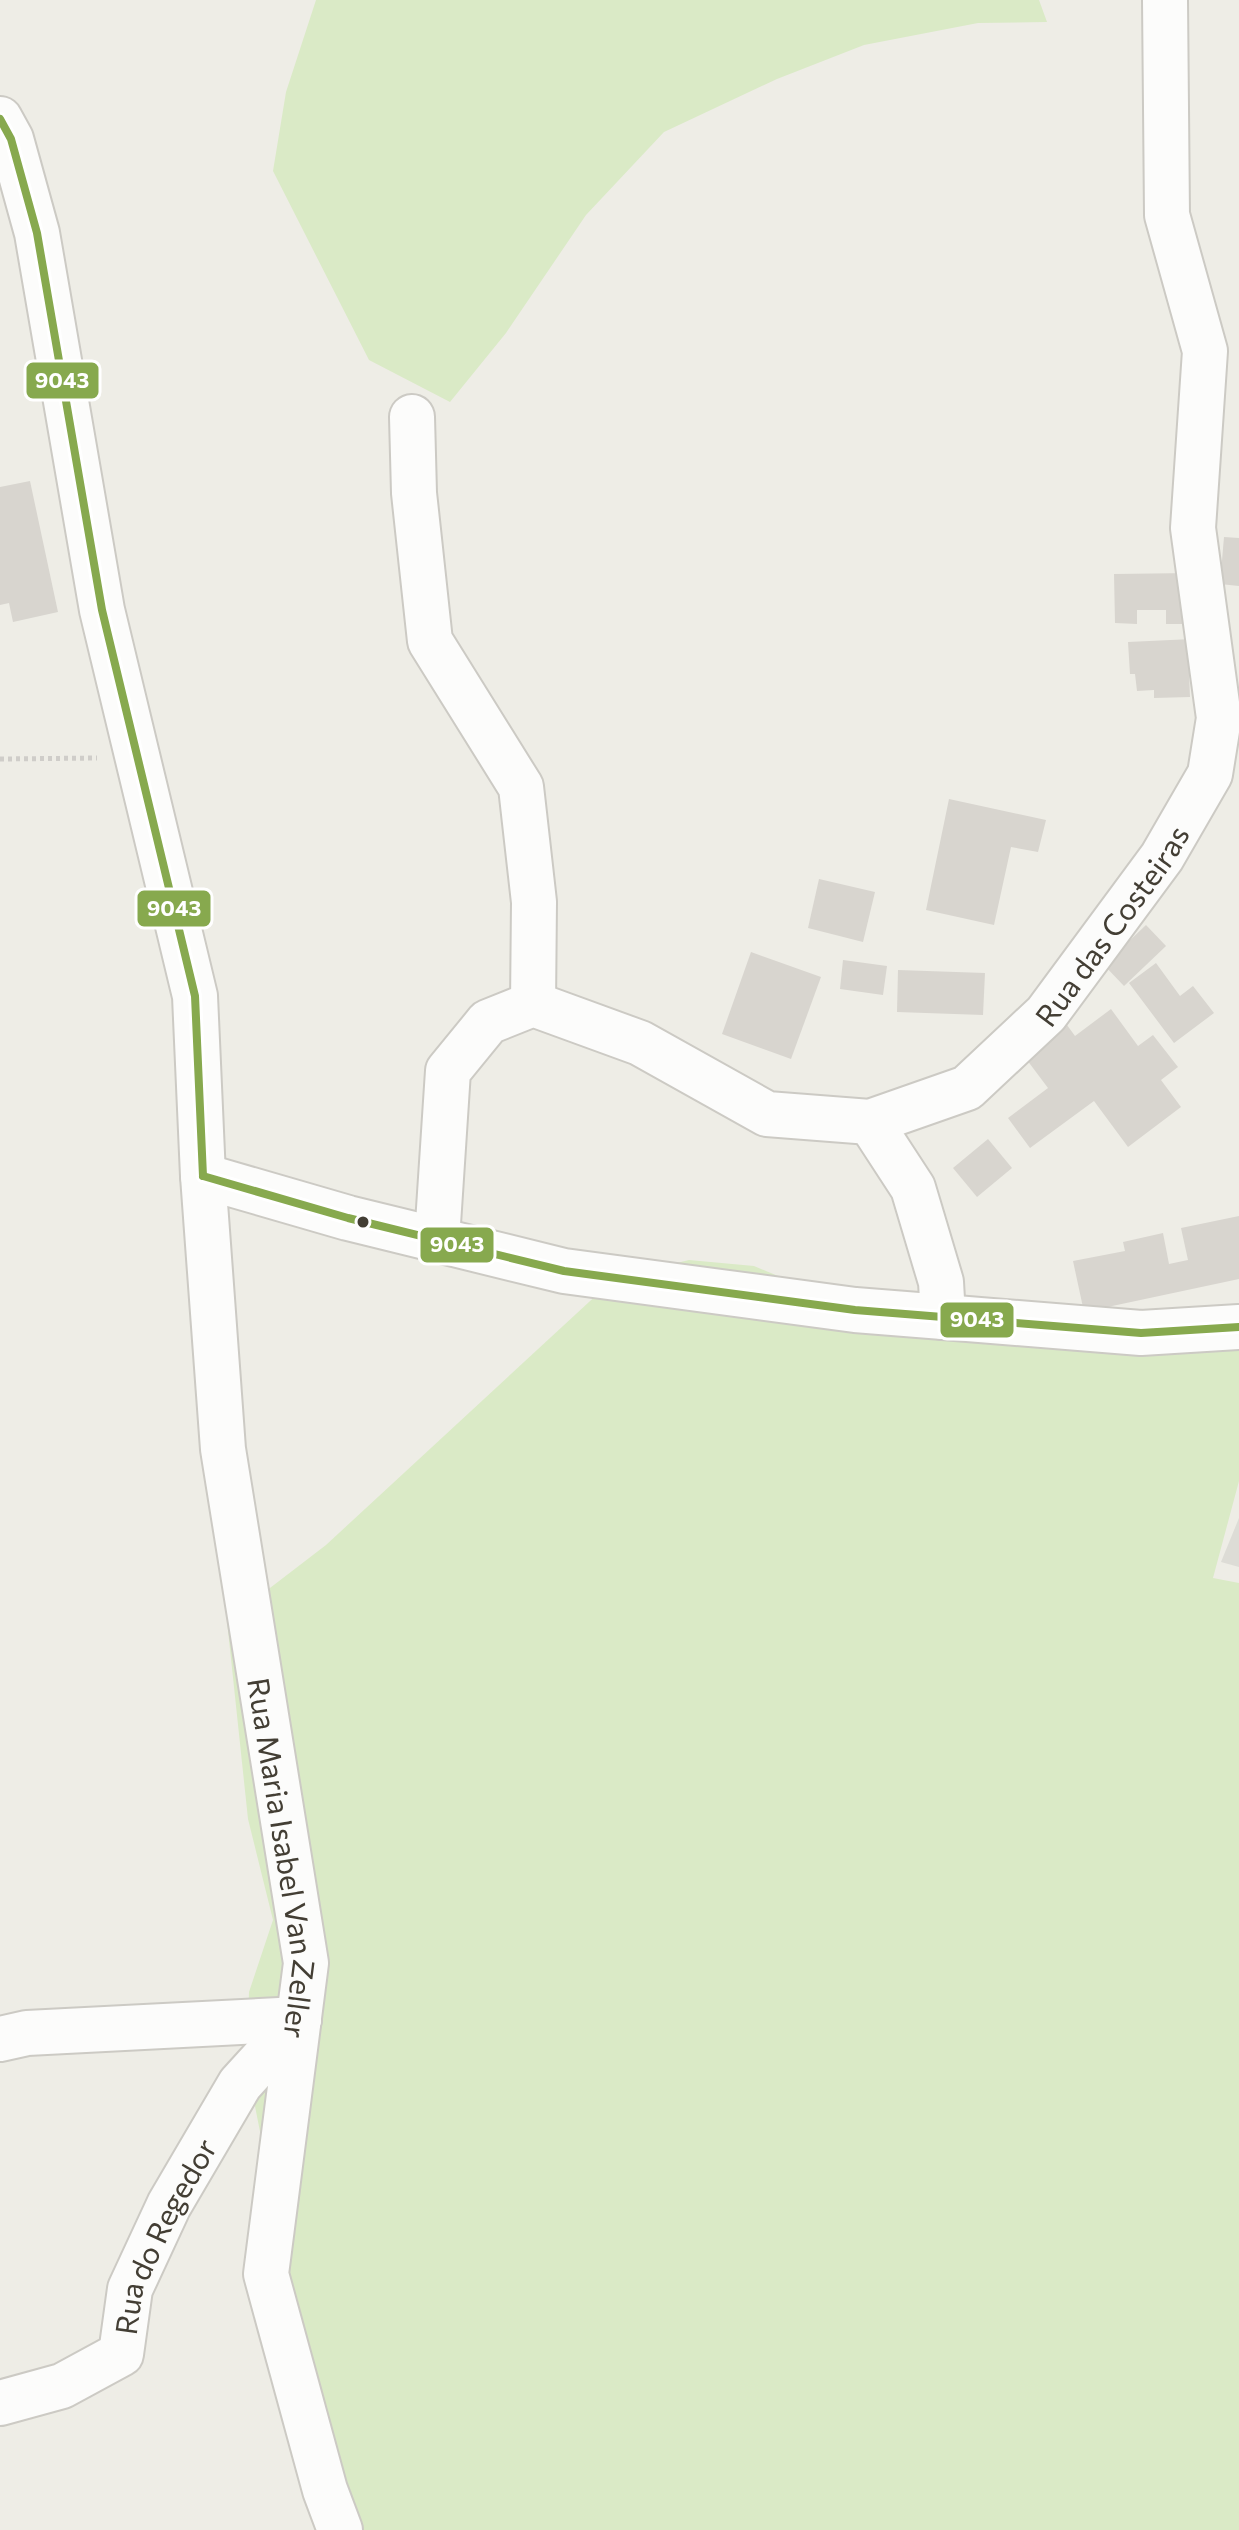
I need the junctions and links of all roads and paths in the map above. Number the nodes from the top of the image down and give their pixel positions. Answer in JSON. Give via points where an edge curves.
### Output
{"nodes":[{"id":1,"x":1165,"y":0,"type":"edge"},
{"id":2,"x":0,"y":119,"type":"edge"},
{"id":3,"x":412,"y":417,"type":"dead end"},
{"id":4,"x":0,"y":759,"type":"edge"},
{"id":5,"x":138,"y":759,"type":"junction"},
{"id":6,"x":533,"y":1004,"type":"junction"},
{"id":7,"x":870,"y":1122,"type":"junction"},
{"id":8,"x":203,"y":1176,"type":"junction"},
{"id":9,"x":437,"y":1239,"type":"junction"},
{"id":10,"x":943,"y":1317,"type":"junction"},
{"id":11,"x":1239,"y":1327,"type":"edge"},
{"id":12,"x":299,"y":2019,"type":"junction"},
{"id":13,"x":0,"y":2039,"type":"edge"},
{"id":14,"x":0,"y":2403,"type":"edge"},
{"id":15,"x":340,"y":2530,"type":"edge"}],
"edges":[{"from":1,"to":7,"type":"street","name":"Rua das Costeiras","via":[[1167,215],[1205,351],[1193,528],[1219,718],[1210,774],[1162,857],[1046,1014],[967,1088]]},
{"from":2,"to":5,"type":"street","name":"Rua Maria Isabel Van Zeller","via":[[11,139],[37,233],[102,610]]},
{"from":3,"to":6,"type":"street","via":[[414,493],[430,641],[521,787],[534,902]]},
{"from":4,"to":5,"type":"path"},
{"from":5,"to":8,"type":"street","name":"Rua Maria Isabel Van Zeller","via":[[195,996]]},
{"from":6,"to":7,"type":"street","name":"Rua das Costeiras","via":[[640,1043],[767,1114]]},
{"from":6,"to":9,"type":"street","via":[[488,1022],[448,1071]]},
{"from":7,"to":10,"type":"street","via":[[913,1188],[941,1282]]},
{"from":8,"to":9,"type":"street"},
{"from":8,"to":12,"type":"street","name":"Rua Maria Isabel Van Zeller","via":[[223,1449],[306,1963]]},
{"from":9,"to":10,"type":"street","via":[[564,1271]]},
{"from":10,"to":11,"type":"street","via":[[1141,1333]]},
{"from":12,"to":13,"type":"street","via":[[27,2033]]},
{"from":12,"to":14,"type":"street","name":"Rua do Regedor","via":[[240,2084],[169,2205],[130,2289],[121,2354],[62,2386]]},
{"from":12,"to":15,"type":"street","name":"Rua Maria Isabel Van Zeller","via":[[266,2274]]}]}
